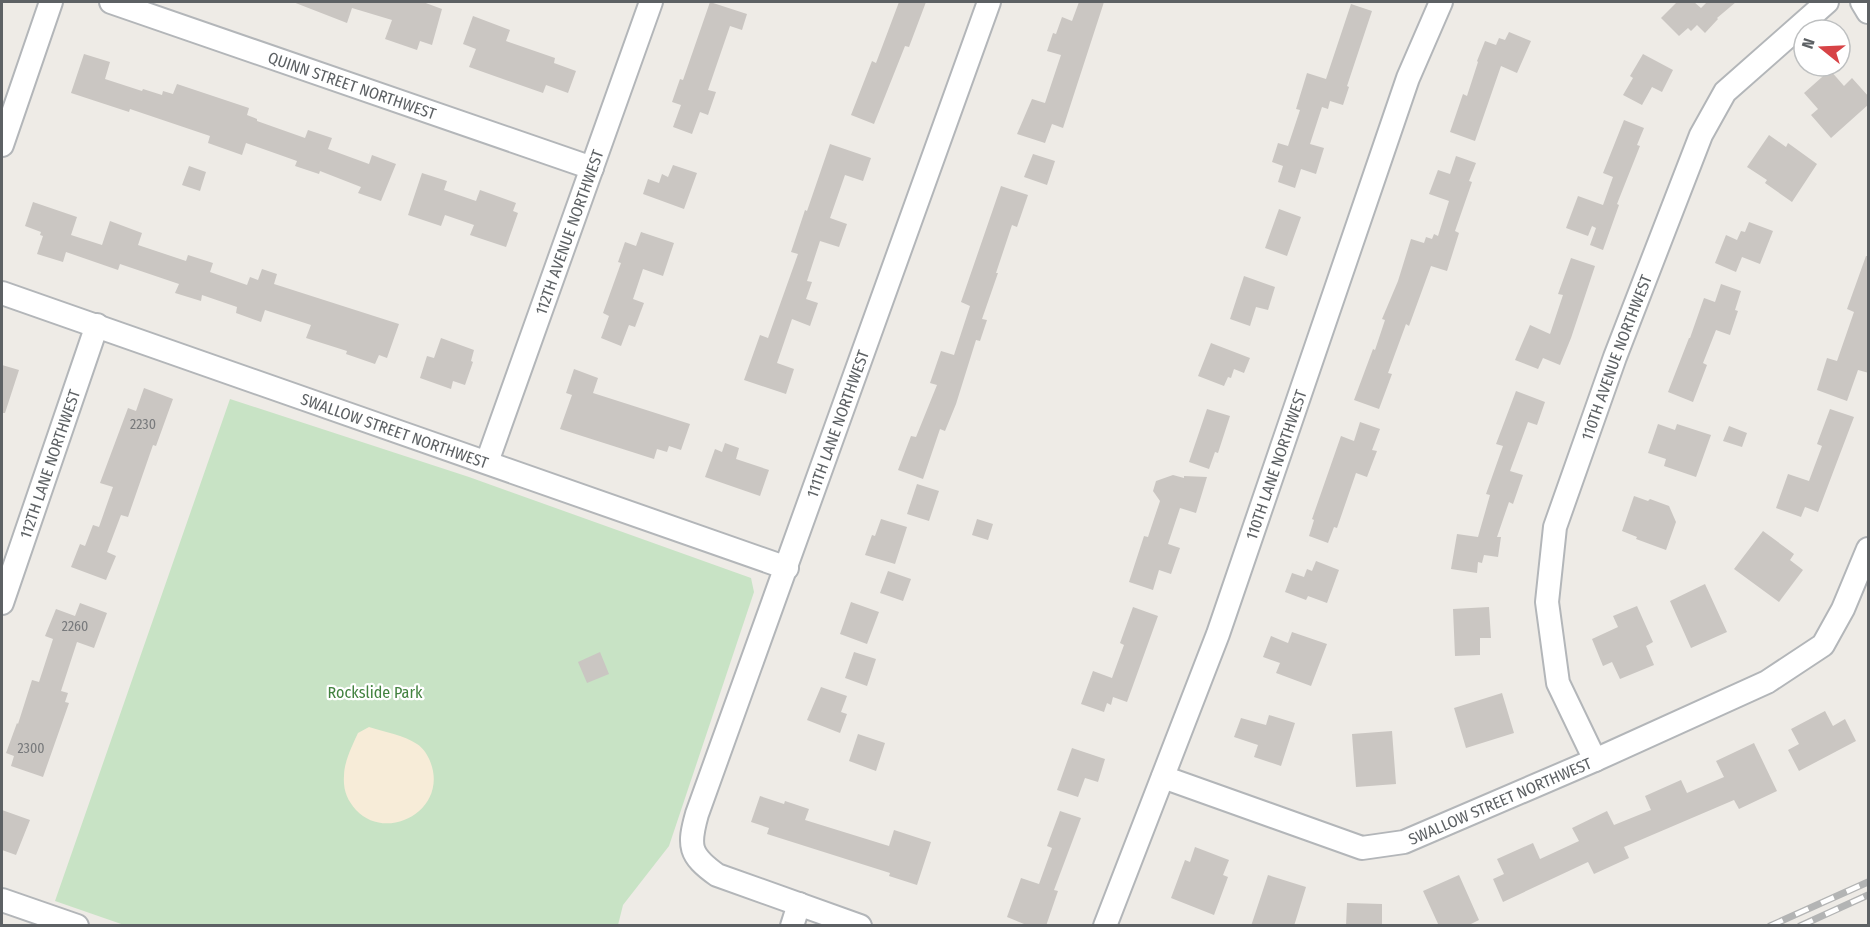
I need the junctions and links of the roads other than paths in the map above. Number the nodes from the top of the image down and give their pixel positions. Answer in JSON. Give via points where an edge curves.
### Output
{"nodes":[{"id":1,"x":51,"y":2,"type":"edge"},
{"id":2,"x":111,"y":2,"type":"edge"},
{"id":3,"x":651,"y":2,"type":"edge"},
{"id":4,"x":989,"y":2,"type":"edge"},
{"id":5,"x":1441,"y":2,"type":"edge"},
{"id":6,"x":1827,"y":2,"type":"edge"},
{"id":7,"x":1862,"y":2,"type":"edge"},
{"id":8,"x":1869,"y":12,"type":"edge"},
{"id":9,"x":2,"y":145,"type":"edge"},
{"id":10,"x":592,"y":168,"type":"junction"},
{"id":11,"x":2,"y":293,"type":"edge"},
{"id":12,"x":97,"y":325,"type":"junction"},
{"id":13,"x":487,"y":462,"type":"junction"},
{"id":14,"x":1869,"y":549,"type":"edge"},
{"id":15,"x":786,"y":568,"type":"junction"},
{"id":16,"x":2,"y":603,"type":"edge"},
{"id":17,"x":1595,"y":760,"type":"junction"},
{"id":18,"x":1163,"y":777,"type":"junction"},
{"id":19,"x":2,"y":900,"type":"edge"},
{"id":20,"x":795,"y":915,"type":"edge"},
{"id":21,"x":77,"y":926,"type":"edge"},
{"id":22,"x":860,"y":926,"type":"edge"},
{"id":23,"x":1105,"y":926,"type":"edge"}],
"edges":[{"from":1,"to":9,"type":"street"},
{"from":2,"to":10,"type":"street","name":"QUINN STREET NORTHWEST"},
{"from":3,"to":10,"type":"street","name":"112TH AVENUE NORTHWEST"},
{"from":4,"to":15,"type":"street","name":"111TH LANE NORTHWEST"},
{"from":5,"to":18,"type":"street","name":"110TH LANE NORTHWEST","via":[[1408,78],[1218,634]]},
{"from":6,"to":17,"type":"street","name":"110TH AVENUE NORTHWEST","via":[[1725,92],[1701,135],[1615,357],[1555,527],[1546,602],[1558,683]]},
{"from":7,"to":8,"type":"street"},
{"from":10,"to":13,"type":"street","name":"112TH AVENUE NORTHWEST"},
{"from":11,"to":12,"type":"street","name":"SWALLOW STREET NORTHWEST"},
{"from":12,"to":13,"type":"street","name":"SWALLOW STREET NORTHWEST"},
{"from":12,"to":16,"type":"street","name":"112TH LANE NORTHWEST"},
{"from":13,"to":15,"type":"street","name":"SWALLOW STREET NORTHWEST"},
{"from":14,"to":17,"type":"street","name":"SWALLOW STREET NORTHWEST","via":[[1823,645],[1767,682]]},
{"from":15,"to":20,"type":"street","name":"111TH LANE NORTHWEST","via":[[692,832],[693,850],[702,864]]},
{"from":17,"to":18,"type":"street","name":"SWALLOW STREET NORTHWEST","via":[[1404,842],[1362,848]]},
{"from":18,"to":23,"type":"street","name":"110TH LANE NORTHWEST"},
{"from":19,"to":21,"type":"street"},
{"from":20,"to":22,"type":"street"}]}
